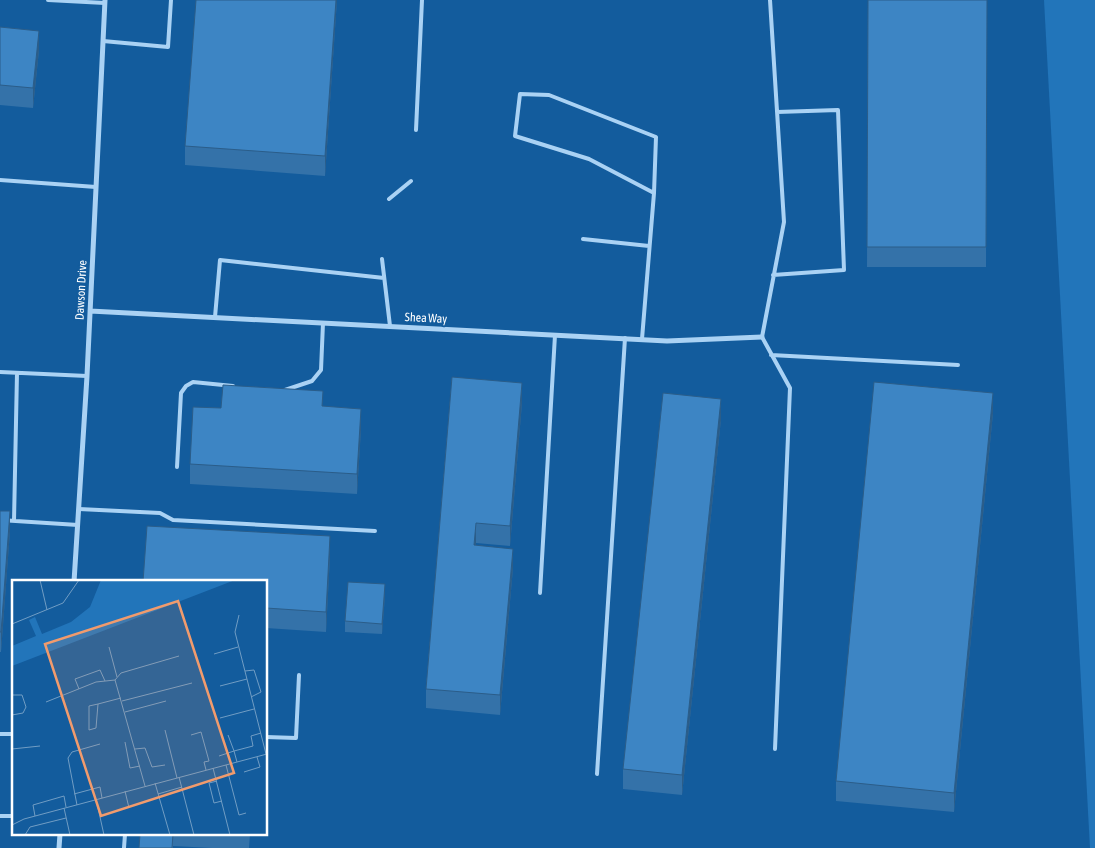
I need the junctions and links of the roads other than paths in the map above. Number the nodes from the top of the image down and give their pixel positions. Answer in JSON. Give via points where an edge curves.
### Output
{"nodes":[{"id":1,"x":48,"y":0,"type":"edge"},
{"id":2,"x":171,"y":0,"type":"edge"},
{"id":3,"x":422,"y":0,"type":"edge"},
{"id":4,"x":770,"y":0,"type":"edge"},
{"id":5,"x":105,"y":2,"type":"edge"},
{"id":6,"x":103,"y":41,"type":"junction"},
{"id":7,"x":777,"y":112,"type":"junction"},
{"id":8,"x":416,"y":130,"type":"dead end"},
{"id":9,"x":0,"y":180,"type":"edge"},
{"id":10,"x":411,"y":182,"type":"dead end"},
{"id":11,"x":96,"y":187,"type":"junction"},
{"id":12,"x":654,"y":194,"type":"junction"},
{"id":13,"x":389,"y":199,"type":"dead end"},
{"id":14,"x":583,"y":239,"type":"dead end"},
{"id":15,"x":649,"y":246,"type":"junction"},
{"id":16,"x":382,"y":258,"type":"dead end"},
{"id":17,"x":773,"y":275,"type":"junction"},
{"id":18,"x":384,"y":278,"type":"junction"},
{"id":19,"x":90,"y":311,"type":"junction"},
{"id":20,"x":215,"y":317,"type":"junction"},
{"id":21,"x":324,"y":323,"type":"junction"},
{"id":22,"x":390,"y":326,"type":"junction"},
{"id":23,"x":554,"y":335,"type":"junction"},
{"id":24,"x":762,"y":337,"type":"junction"},
{"id":25,"x":625,"y":338,"type":"junction"},
{"id":26,"x":642,"y":339,"type":"junction"},
{"id":27,"x":771,"y":355,"type":"junction"},
{"id":28,"x":958,"y":365,"type":"dead end"},
{"id":29,"x":0,"y":372,"type":"edge"},
{"id":30,"x":17,"y":372,"type":"junction"},
{"id":31,"x":87,"y":376,"type":"junction"},
{"id":32,"x":240,"y":386,"type":"edge"},
{"id":33,"x":277,"y":389,"type":"edge"},
{"id":34,"x":177,"y":466,"type":"dead end"},
{"id":35,"x":79,"y":509,"type":"junction"},
{"id":36,"x":0,"y":520,"type":"edge"},
{"id":37,"x":14,"y":521,"type":"junction"},
{"id":38,"x":78,"y":525,"type":"junction"},
{"id":39,"x":375,"y":531,"type":"dead end"},
{"id":40,"x":74,"y":580,"type":"edge"},
{"id":41,"x":540,"y":593,"type":"dead end"},
{"id":42,"x":299,"y":675,"type":"dead end"},
{"id":43,"x":268,"y":737,"type":"edge"},
{"id":44,"x":775,"y":749,"type":"dead end"},
{"id":45,"x":597,"y":774,"type":"dead end"}],
"edges":[{"from":1,"to":5,"type":"lane"},
{"from":2,"to":6,"type":"lane","via":[[168,48]]},
{"from":3,"to":8,"type":"lane"},
{"from":4,"to":7,"type":"lane"},
{"from":5,"to":6,"type":"street","name":"Dawson Drive"},
{"from":6,"to":11,"type":"street","name":"Dawson Drive"},
{"from":7,"to":17,"type":"lane","via":[[784,222]]},
{"from":7,"to":17,"type":"lane","via":[[838,110],[844,270]]},
{"from":9,"to":11,"type":"lane"},
{"from":10,"to":13,"type":"lane"},
{"from":11,"to":19,"type":"street","name":"Dawson Drive"},
{"from":12,"to":12,"type":"lane","via":[[656,137],[549,95],[520,94],[516,136],[589,159]]},
{"from":12,"to":15,"type":"lane"},
{"from":14,"to":15,"type":"lane"},
{"from":15,"to":26,"type":"lane"},
{"from":16,"to":18,"type":"lane"},
{"from":17,"to":24,"type":"lane"},
{"from":18,"to":20,"type":"lane","via":[[220,260]]},
{"from":18,"to":22,"type":"lane"},
{"from":19,"to":20,"type":"street","name":"Shea Way"},
{"from":19,"to":31,"type":"street","name":"Dawson Drive"},
{"from":20,"to":21,"type":"street","name":"Shea Way"},
{"from":21,"to":22,"type":"street","name":"Shea Way"},
{"from":21,"to":33,"type":"lane","via":[[321,370],[312,382],[286,390]]},
{"from":22,"to":23,"type":"street","name":"Shea Way"},
{"from":23,"to":25,"type":"street","name":"Shea Way"},
{"from":23,"to":41,"type":"lane"},
{"from":24,"to":26,"type":"street","name":"Shea Way"},
{"from":24,"to":27,"type":"lane"},
{"from":25,"to":26,"type":"street","name":"Shea Way"},
{"from":25,"to":45,"type":"lane"},
{"from":27,"to":28,"type":"lane"},
{"from":27,"to":44,"type":"lane","via":[[790,388]]},
{"from":29,"to":30,"type":"lane"},
{"from":30,"to":31,"type":"lane"},
{"from":30,"to":37,"type":"lane"},
{"from":31,"to":35,"type":"street","name":"Dawson Drive"},
{"from":32,"to":34,"type":"lane","via":[[193,382],[186,386],[181,393]]},
{"from":35,"to":38,"type":"street","name":"Dawson Drive"},
{"from":35,"to":39,"type":"lane","via":[[160,513],[173,520]]},
{"from":36,"to":37,"type":"lane"},
{"from":37,"to":38,"type":"lane"},
{"from":38,"to":40,"type":"street","name":"Dawson Drive"},
{"from":42,"to":43,"type":"lane","via":[[296,738]]}]}
